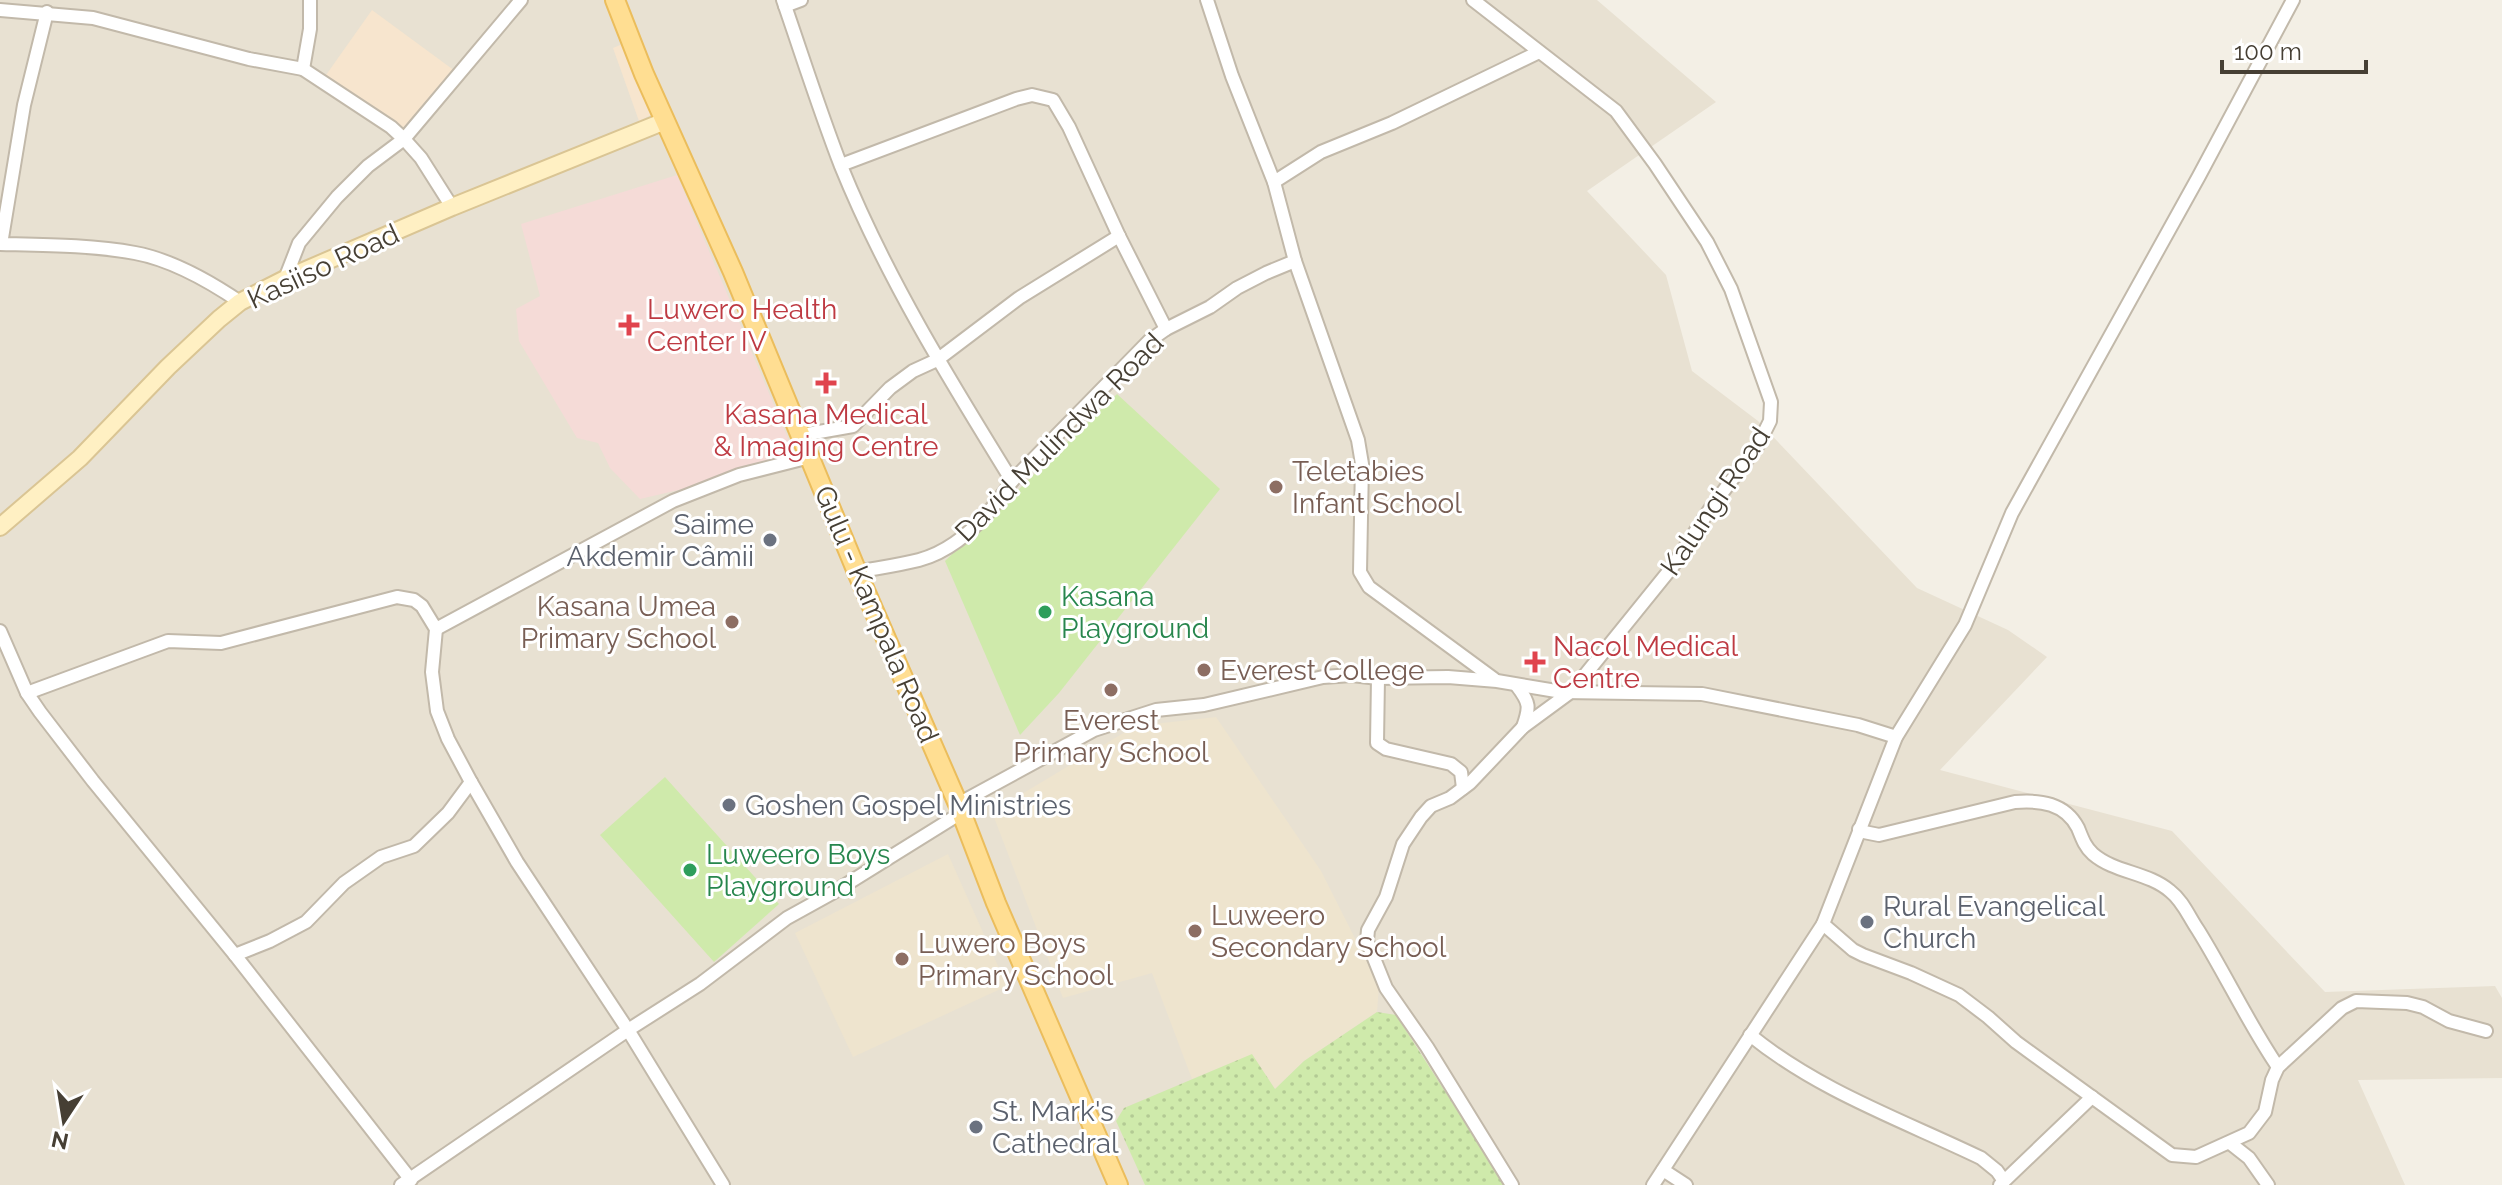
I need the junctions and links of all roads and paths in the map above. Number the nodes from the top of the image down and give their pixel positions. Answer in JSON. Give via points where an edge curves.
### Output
{"nodes":[{"id":1,"x":310,"y":0,"type":"edge"},
{"id":2,"x":521,"y":0,"type":"edge"},
{"id":3,"x":615,"y":0,"type":"edge"},
{"id":4,"x":801,"y":0,"type":"edge"},
{"id":5,"x":1207,"y":0,"type":"edge"},
{"id":6,"x":1473,"y":0,"type":"edge"},
{"id":7,"x":2293,"y":0,"type":"edge"},
{"id":8,"x":784,"y":3,"type":"edge"},
{"id":9,"x":0,"y":10,"type":"edge"},
{"id":10,"x":47,"y":12,"type":"junction"},
{"id":11,"x":1539,"y":52,"type":"junction"},
{"id":12,"x":303,"y":69,"type":"junction"},
{"id":13,"x":665,"y":121,"type":"junction"},
{"id":14,"x":404,"y":139,"type":"junction"},
{"id":15,"x":841,"y":165,"type":"junction"},
{"id":16,"x":1274,"y":182,"type":"junction"},
{"id":17,"x":452,"y":207,"type":"junction"},
{"id":18,"x":1119,"y":236,"type":"junction"},
{"id":19,"x":1,"y":244,"type":"edge"},
{"id":20,"x":1295,"y":261,"type":"junction"},
{"id":21,"x":285,"y":279,"type":"junction"},
{"id":22,"x":240,"y":302,"type":"junction"},
{"id":23,"x":1166,"y":329,"type":"junction"},
{"id":24,"x":937,"y":360,"type":"junction"},
{"id":25,"x":802,"y":435,"type":"junction"},
{"id":26,"x":810,"y":457,"type":"junction"},
{"id":27,"x":1012,"y":481,"type":"junction"},
{"id":28,"x":0,"y":527,"type":"edge"},
{"id":29,"x":857,"y":572,"type":"junction"},
{"id":30,"x":436,"y":629,"type":"junction"},
{"id":31,"x":0,"y":631,"type":"edge"},
{"id":32,"x":1378,"y":678,"type":"junction"},
{"id":33,"x":1497,"y":681,"type":"junction"},
{"id":34,"x":1517,"y":686,"type":"junction"},
{"id":35,"x":1572,"y":691,"type":"junction"},
{"id":36,"x":27,"y":693,"type":"junction"},
{"id":37,"x":1523,"y":727,"type":"junction"},
{"id":38,"x":1896,"y":737,"type":"junction"},
{"id":39,"x":471,"y":782,"type":"junction"},
{"id":40,"x":1463,"y":788,"type":"junction"},
{"id":41,"x":959,"y":808,"type":"junction"},
{"id":42,"x":1859,"y":829,"type":"junction"},
{"id":43,"x":1823,"y":924,"type":"junction"},
{"id":44,"x":235,"y":955,"type":"junction"},
{"id":45,"x":628,"y":1030,"type":"junction"},
{"id":46,"x":2486,"y":1031,"type":"dead end"},
{"id":47,"x":1750,"y":1035,"type":"junction"},
{"id":48,"x":2278,"y":1067,"type":"junction"},
{"id":49,"x":2092,"y":1097,"type":"junction"},
{"id":50,"x":2249,"y":1133,"type":"junction"},
{"id":51,"x":2230,"y":1143,"type":"junction"},
{"id":52,"x":2249,"y":1158,"type":"junction"},
{"id":53,"x":1663,"y":1170,"type":"junction"},
{"id":54,"x":406,"y":1182,"type":"edge"},
{"id":55,"x":2002,"y":1183,"type":"edge"},
{"id":56,"x":723,"y":1185,"type":"edge"},
{"id":57,"x":1118,"y":1185,"type":"edge"},
{"id":58,"x":1512,"y":1185,"type":"edge"},
{"id":59,"x":1653,"y":1185,"type":"edge"},
{"id":60,"x":1686,"y":1185,"type":"edge"},
{"id":61,"x":2268,"y":1185,"type":"edge"}],
"edges":[{"from":1,"to":12,"type":"street"},
{"from":2,"to":14,"type":"street"},
{"from":3,"to":13,"type":"main road","name":"Gulu - Kampala Road"},
{"from":4,"to":8,"type":"street"},
{"from":5,"to":16,"type":"street"},
{"from":6,"to":11,"type":"street","name":"Kalungi Road"},
{"from":7,"to":38,"type":"street","via":[[2012,513],[1965,625]]},
{"from":8,"to":15,"type":"street"},
{"from":9,"to":10,"type":"street"},
{"from":10,"to":12,"type":"street","via":[[93,18]]},
{"from":10,"to":19,"type":"street","via":[[24,105]]},
{"from":11,"to":16,"type":"street","via":[[1321,152]]},
{"from":11,"to":35,"type":"street","name":"Kalungi Road","via":[[1616,111],[1707,242],[1731,289],[1771,402],[1770,421],[1758,445],[1673,566]]},
{"from":12,"to":14,"type":"street"},
{"from":13,"to":17,"type":"main road","name":"Kasiiso Road"},
{"from":13,"to":25,"type":"main road","name":"Gulu - Kampala Road"},
{"from":14,"to":17,"type":"street"},
{"from":14,"to":21,"type":"street","via":[[337,197],[299,243]]},
{"from":15,"to":18,"type":"street","via":[[1016,99],[1043,97],[1053,100],[1069,127]]},
{"from":15,"to":24,"type":"street"},
{"from":16,"to":20,"type":"street"},
{"from":17,"to":21,"type":"main road","name":"Kasiiso Road"},
{"from":18,"to":23,"type":"street"},
{"from":18,"to":24,"type":"street","via":[[1019,298]]},
{"from":19,"to":22,"type":"street","via":[[135,253],[189,272]]},
{"from":20,"to":23,"type":"street","name":"David Mulindwa Road"},
{"from":20,"to":33,"type":"street","via":[[1358,440],[1359,560],[1364,581]]},
{"from":21,"to":22,"type":"main road","name":"Kasiiso Road"},
{"from":22,"to":28,"type":"main road","name":"Kasiiso Road","via":[[80,458]]},
{"from":23,"to":27,"type":"street","name":"David Mulindwa Road"},
{"from":24,"to":25,"type":"street","via":[[890,388],[853,426]]},
{"from":24,"to":27,"type":"street"},
{"from":25,"to":26,"type":"main road","name":"Gulu - Kampala Road"},
{"from":26,"to":29,"type":"main road","name":"Gulu - Kampala Road"},
{"from":26,"to":30,"type":"street","via":[[739,475],[673,501]]},
{"from":27,"to":29,"type":"street","name":"David Mulindwa Road","via":[[952,545],[920,560]]},
{"from":29,"to":41,"type":"main road","name":"Gulu - Kampala Road"},
{"from":30,"to":36,"type":"street","via":[[422,606],[397,597],[221,643],[168,641]]},
{"from":30,"to":39,"type":"street","via":[[432,672],[437,711]]},
{"from":31,"to":36,"type":"street"},
{"from":32,"to":33,"type":"street"},
{"from":32,"to":40,"type":"street","via":[[1377,743],[1451,764],[1461,772]]},
{"from":32,"to":41,"type":"street","via":[[1335,675],[1222,702],[1142,713],[1094,730]]},
{"from":33,"to":34,"type":"street"},
{"from":34,"to":35,"type":"street"},
{"from":34,"to":37,"type":"street","via":[[1528,702]]},
{"from":35,"to":37,"type":"street","name":"Kalungi Road"},
{"from":35,"to":38,"type":"street","via":[[1702,694]]},
{"from":36,"to":44,"type":"street"},
{"from":37,"to":40,"type":"street","name":"Kalungi Road"},
{"from":38,"to":42,"type":"street"},
{"from":39,"to":44,"type":"street","via":[[414,846],[381,857],[344,883],[306,922]]},
{"from":39,"to":45,"type":"street"},
{"from":40,"to":58,"type":"street","name":"Kalungi Road","via":[[1431,806],[1403,844],[1367,941],[1386,988]]},
{"from":41,"to":45,"type":"street","via":[[787,918]]},
{"from":41,"to":57,"type":"main road","name":"Gulu - Kampala Road"},
{"from":42,"to":43,"type":"street"},
{"from":42,"to":48,"type":"street","via":[[1879,835],[2015,802],[2054,805],[2072,819],[2094,855],[2152,879],[2178,898]]},
{"from":43,"to":47,"type":"street"},
{"from":43,"to":49,"type":"street","via":[[1853,950],[1959,995]]},
{"from":44,"to":54,"type":"street"},
{"from":45,"to":54,"type":"street"},
{"from":45,"to":56,"type":"street"},
{"from":46,"to":48,"type":"street","via":[[2407,1003],[2356,1001]]},
{"from":47,"to":53,"type":"street"},
{"from":47,"to":55,"type":"street","via":[[1829,1088],[1981,1158]]},
{"from":48,"to":50,"type":"street","via":[[2265,1112]]},
{"from":49,"to":51,"type":"street","via":[[2172,1155],[2196,1157]]},
{"from":49,"to":55,"type":"street"},
{"from":50,"to":51,"type":"street"},
{"from":50,"to":52,"type":"street"},
{"from":51,"to":52,"type":"street"},
{"from":52,"to":61,"type":"street"},
{"from":53,"to":59,"type":"street"},
{"from":53,"to":60,"type":"street"}]}
